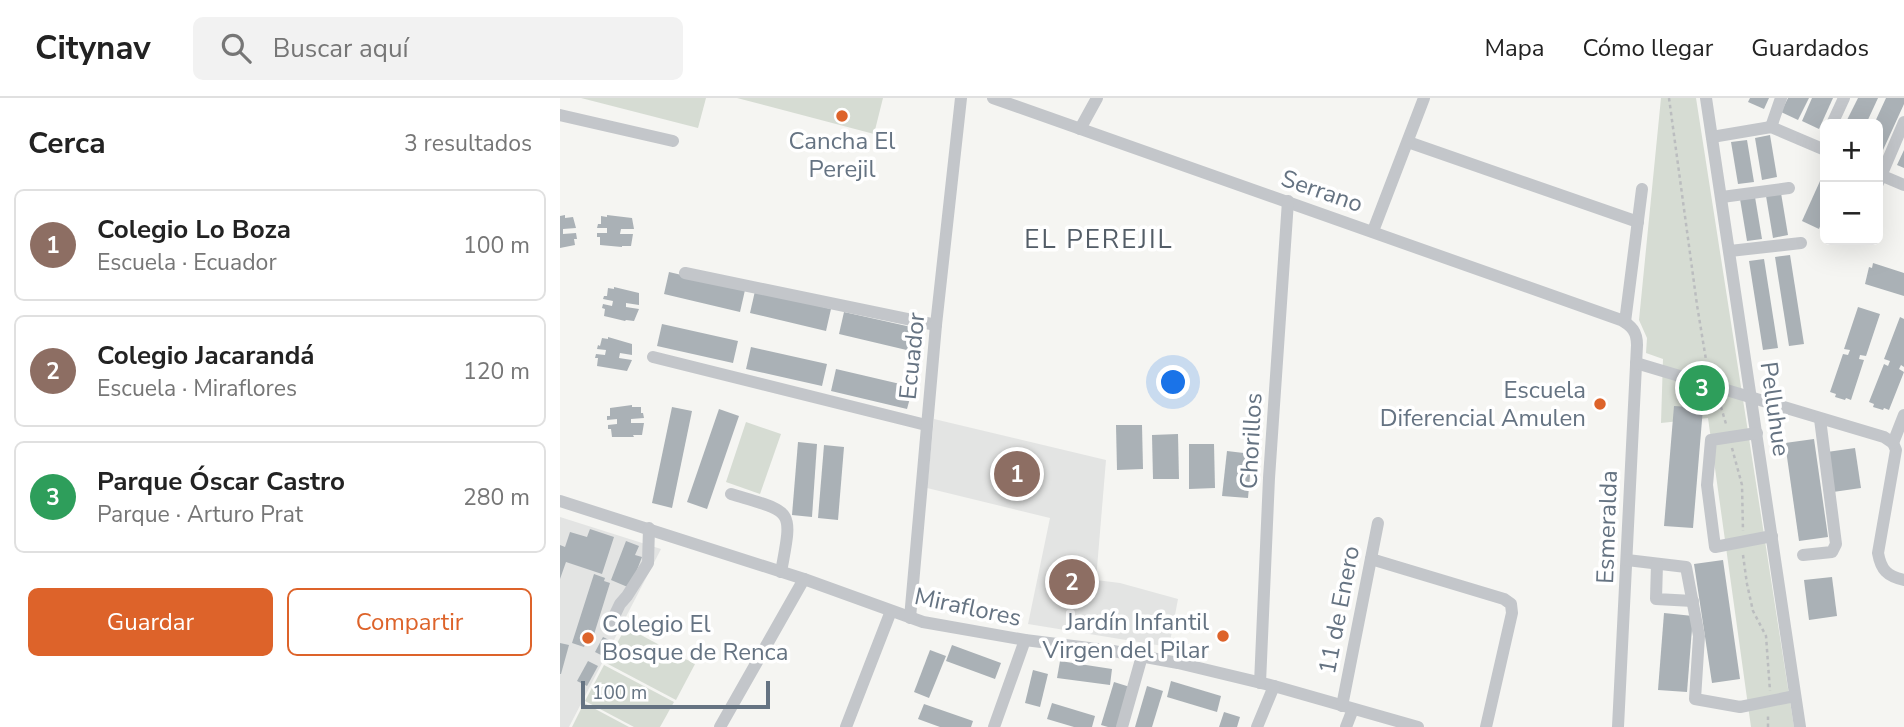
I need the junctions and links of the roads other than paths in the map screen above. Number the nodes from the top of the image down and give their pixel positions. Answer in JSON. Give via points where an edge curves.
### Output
{"nodes":[{"id":1,"x":961,"y":98,"type":"edge"},
{"id":2,"x":993,"y":98,"type":"edge"},
{"id":3,"x":1097,"y":98,"type":"edge"},
{"id":4,"x":1424,"y":98,"type":"edge"},
{"id":5,"x":1706,"y":98,"type":"edge"},
{"id":6,"x":1781,"y":98,"type":"edge"},
{"id":7,"x":1844,"y":98,"type":"edge"},
{"id":8,"x":560,"y":115,"type":"edge"},
{"id":9,"x":1834,"y":119,"type":"edge"},
{"id":10,"x":1904,"y":122,"type":"edge"},
{"id":11,"x":1771,"y":127,"type":"junction"},
{"id":12,"x":1080,"y":129,"type":"junction"},
{"id":13,"x":1712,"y":137,"type":"junction"},
{"id":14,"x":673,"y":141,"type":"dead end"},
{"id":15,"x":1408,"y":142,"type":"junction"},
{"id":16,"x":1820,"y":144,"type":"edge"},
{"id":17,"x":1883,"y":168,"type":"edge"},
{"id":18,"x":1883,"y":178,"type":"edge"},
{"id":19,"x":1904,"y":185,"type":"edge"},
{"id":20,"x":1789,"y":188,"type":"dead end"},
{"id":21,"x":1642,"y":189,"type":"dead end"},
{"id":22,"x":1721,"y":197,"type":"junction"},
{"id":23,"x":1288,"y":201,"type":"junction"},
{"id":24,"x":1638,"y":222,"type":"junction"},
{"id":25,"x":1374,"y":231,"type":"junction"},
{"id":26,"x":1801,"y":243,"type":"dead end"},
{"id":27,"x":1730,"y":251,"type":"junction"},
{"id":28,"x":685,"y":273,"type":"dead end"},
{"id":29,"x":936,"y":325,"type":"junction"},
{"id":30,"x":1629,"y":326,"type":"junction"},
{"id":31,"x":653,"y":357,"type":"dead end"},
{"id":32,"x":1636,"y":363,"type":"junction"},
{"id":33,"x":1752,"y":398,"type":"junction"},
{"id":34,"x":1904,"y":415,"type":"edge"},
{"id":35,"x":1820,"y":419,"type":"junction"},
{"id":36,"x":926,"y":425,"type":"junction"},
{"id":37,"x":1757,"y":433,"type":"junction"},
{"id":38,"x":1893,"y":443,"type":"junction"},
{"id":39,"x":731,"y":494,"type":"dead end"},
{"id":40,"x":560,"y":501,"type":"edge"},
{"id":41,"x":1378,"y":523,"type":"dead end"},
{"id":42,"x":649,"y":528,"type":"junction"},
{"id":43,"x":1772,"y":536,"type":"junction"},
{"id":44,"x":1803,"y":555,"type":"dead end"},
{"id":45,"x":1371,"y":559,"type":"junction"},
{"id":46,"x":1626,"y":561,"type":"junction"},
{"id":47,"x":1657,"y":564,"type":"junction"},
{"id":48,"x":781,"y":572,"type":"junction"},
{"id":49,"x":804,"y":579,"type":"junction"},
{"id":50,"x":1904,"y":580,"type":"edge"},
{"id":51,"x":1693,"y":601,"type":"junction"},
{"id":52,"x":891,"y":611,"type":"junction"},
{"id":53,"x":910,"y":618,"type":"junction"},
{"id":54,"x":609,"y":627,"type":"dead end"},
{"id":55,"x":1026,"y":640,"type":"junction"},
{"id":56,"x":1142,"y":656,"type":"junction"},
{"id":57,"x":1260,"y":683,"type":"junction"},
{"id":58,"x":1274,"y":686,"type":"junction"},
{"id":59,"x":1795,"y":696,"type":"junction"},
{"id":60,"x":1347,"y":707,"type":"junction"},
{"id":61,"x":720,"y":727,"type":"edge"},
{"id":62,"x":846,"y":727,"type":"edge"},
{"id":63,"x":994,"y":727,"type":"edge"},
{"id":64,"x":1122,"y":727,"type":"edge"},
{"id":65,"x":1257,"y":727,"type":"edge"},
{"id":66,"x":1346,"y":727,"type":"edge"},
{"id":67,"x":1418,"y":727,"type":"edge"},
{"id":68,"x":1486,"y":727,"type":"edge"},
{"id":69,"x":1618,"y":727,"type":"edge"},
{"id":70,"x":1800,"y":727,"type":"edge"}],
"edges":[{"from":1,"to":29,"type":"street","name":"Ecuador"},
{"from":2,"to":12,"type":"street","name":"Serrano"},
{"from":3,"to":12,"type":"street"},
{"from":4,"to":15,"type":"street"},
{"from":5,"to":13,"type":"street","name":"Pelluhue"},
{"from":6,"to":11,"type":"street"},
{"from":7,"to":9,"type":"street"},
{"from":8,"to":14,"type":"street"},
{"from":10,"to":17,"type":"street"},
{"from":11,"to":13,"type":"street"},
{"from":11,"to":16,"type":"street"},
{"from":12,"to":23,"type":"street","name":"Serrano"},
{"from":13,"to":22,"type":"street","name":"Pelluhue"},
{"from":15,"to":24,"type":"street"},
{"from":15,"to":25,"type":"street"},
{"from":18,"to":19,"type":"street"},
{"from":20,"to":22,"type":"street"},
{"from":21,"to":24,"type":"street","name":"Esmeralda"},
{"from":22,"to":27,"type":"street","name":"Pelluhue"},
{"from":23,"to":25,"type":"street","name":"Serrano"},
{"from":23,"to":57,"type":"street","name":"Chorillos"},
{"from":24,"to":30,"type":"street","name":"Esmeralda"},
{"from":25,"to":30,"type":"street","name":"Serrano"},
{"from":26,"to":27,"type":"street"},
{"from":27,"to":33,"type":"street","name":"Pelluhue"},
{"from":28,"to":29,"type":"street"},
{"from":29,"to":36,"type":"street","name":"Ecuador"},
{"from":30,"to":32,"type":"street","name":"Esmeralda","via":[[1637,340]]},
{"from":31,"to":36,"type":"street"},
{"from":32,"to":33,"type":"street"},
{"from":32,"to":46,"type":"street","name":"Esmeralda"},
{"from":33,"to":35,"type":"street"},
{"from":33,"to":37,"type":"street","name":"Pelluhue"},
{"from":34,"to":38,"type":"street"},
{"from":35,"to":38,"type":"street"},
{"from":35,"to":44,"type":"street","via":[[1836,544],[1832,552]]},
{"from":36,"to":53,"type":"street","name":"Ecuador"},
{"from":37,"to":43,"type":"street","name":"Pelluhue"},
{"from":37,"to":43,"type":"street","via":[[1711,440],[1707,485],[1715,547]]},
{"from":38,"to":50,"type":"street","via":[[1896,450],[1878,553],[1886,573]]},
{"from":39,"to":48,"type":"street","via":[[772,506],[786,518],[789,530]]},
{"from":40,"to":42,"type":"street","name":"Miraflores"},
{"from":41,"to":45,"type":"street","name":"11 de Enero"},
{"from":42,"to":48,"type":"street","name":"Miraflores"},
{"from":42,"to":54,"type":"street","via":[[648,563]]},
{"from":43,"to":59,"type":"street","name":"Pelluhue"},
{"from":45,"to":60,"type":"street","name":"11 de Enero"},
{"from":45,"to":68,"type":"street","via":[[1511,604]]},
{"from":46,"to":47,"type":"street"},
{"from":46,"to":69,"type":"street","name":"Esmeralda"},
{"from":47,"to":51,"type":"street","via":[[1686,567]]},
{"from":47,"to":51,"type":"street","via":[[1656,599]]},
{"from":48,"to":49,"type":"street","name":"Miraflores"},
{"from":49,"to":52,"type":"street","name":"Miraflores"},
{"from":49,"to":61,"type":"street"},
{"from":51,"to":59,"type":"street","via":[[1699,636],[1695,699],[1740,707]]},
{"from":52,"to":53,"type":"street","name":"Miraflores"},
{"from":52,"to":62,"type":"street"},
{"from":53,"to":55,"type":"street","name":"Miraflores"},
{"from":55,"to":56,"type":"street","name":"Miraflores"},
{"from":55,"to":63,"type":"street"},
{"from":56,"to":57,"type":"street","name":"Miraflores"},
{"from":56,"to":64,"type":"street"},
{"from":57,"to":58,"type":"street","name":"Miraflores"},
{"from":58,"to":60,"type":"street","name":"Miraflores"},
{"from":58,"to":65,"type":"street"},
{"from":59,"to":70,"type":"street","name":"Pelluhue"},
{"from":60,"to":66,"type":"street","name":"11 de Enero"},
{"from":60,"to":67,"type":"street","name":"Miraflores"}]}
